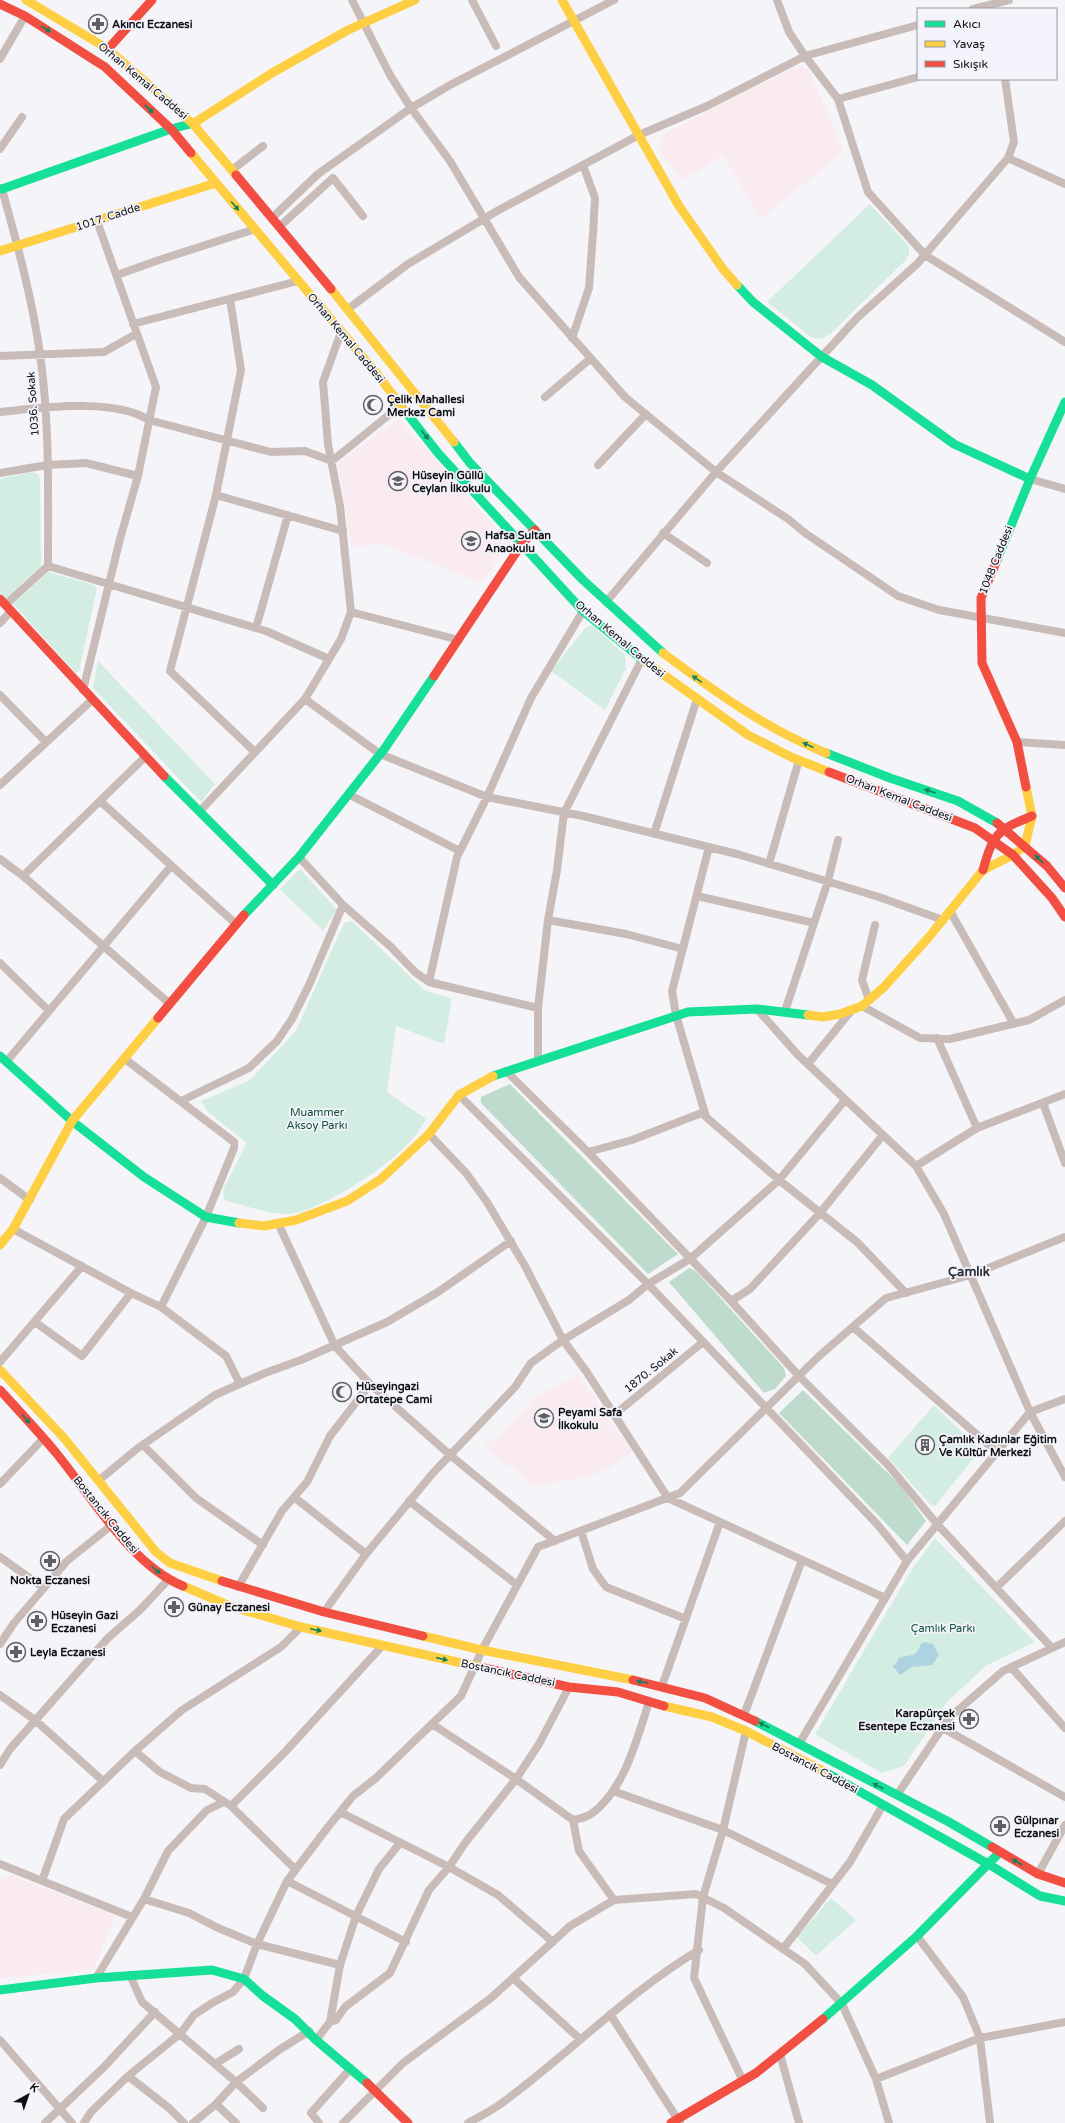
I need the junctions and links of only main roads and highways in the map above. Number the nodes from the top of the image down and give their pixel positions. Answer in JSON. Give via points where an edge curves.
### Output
{"nodes":[{"id":1,"x":26,"y":0,"type":"edge"},
{"id":2,"x":152,"y":0,"type":"edge"},
{"id":3,"x":415,"y":0,"type":"edge"},
{"id":4,"x":562,"y":0,"type":"edge"},
{"id":5,"x":0,"y":4,"type":"edge"},
{"id":6,"x":108,"y":49,"type":"junction"},
{"id":7,"x":193,"y":124,"type":"junction"},
{"id":8,"x":171,"y":129,"type":"junction"},
{"id":9,"x":216,"y":183,"type":"junction"},
{"id":10,"x":1,"y":188,"type":"edge"},
{"id":11,"x":0,"y":251,"type":"edge"},
{"id":12,"x":1065,"y":402,"type":"edge"},
{"id":13,"x":1030,"y":479,"type":"junction"},
{"id":14,"x":535,"y":530,"type":"junction"},
{"id":15,"x":521,"y":545,"type":"junction"},
{"id":16,"x":5,"y":605,"type":"edge"},
{"id":17,"x":1032,"y":816,"type":"junction"},
{"id":18,"x":997,"y":833,"type":"junction"},
{"id":19,"x":1019,"y":850,"type":"junction"},
{"id":20,"x":983,"y":870,"type":"junction"},
{"id":21,"x":273,"y":885,"type":"junction"},
{"id":22,"x":1065,"y":888,"type":"edge"},
{"id":23,"x":1065,"y":917,"type":"edge"},
{"id":24,"x":4,"y":1058,"type":"edge"},
{"id":25,"x":72,"y":1121,"type":"junction"},
{"id":26,"x":0,"y":1245,"type":"edge"},
{"id":27,"x":0,"y":1370,"type":"edge"},
{"id":28,"x":0,"y":1390,"type":"edge"},
{"id":29,"x":1000,"y":1852,"type":"junction"},
{"id":30,"x":990,"y":1865,"type":"junction"},
{"id":31,"x":1065,"y":1883,"type":"edge"},
{"id":32,"x":1065,"y":1901,"type":"edge"},
{"id":33,"x":0,"y":1990,"type":"edge"},
{"id":34,"x":676,"y":2122,"type":"edge"},
{"id":35,"x":408,"y":2123,"type":"edge"}],
"edges":[{"from":1,"to":6,"type":"main road","name":"Orhan Kemal Caddesi"},
{"from":2,"to":6,"type":"main road"},
{"from":3,"to":7,"type":"main road","via":[[363,23],[272,73]]},
{"from":4,"to":13,"type":"main road","via":[[679,206],[723,269],[753,302],[822,357],[872,385],[954,444]]},
{"from":5,"to":8,"type":"main road","name":"Orhan Kemal Caddesi","one_way":true,"via":[[25,16],[105,67]]},
{"from":6,"to":7,"type":"main road","name":"Orhan Kemal Caddesi"},
{"from":7,"to":8,"type":"main road"},
{"from":7,"to":14,"type":"main road","name":"Orhan Kemal Caddesi","via":[[348,309],[470,463]]},
{"from":8,"to":9,"type":"main road","name":"Orhan Kemal Caddesi"},
{"from":8,"to":10,"type":"main road"},
{"from":9,"to":11,"type":"main road","name":"1017. Cadde"},
{"from":9,"to":15,"type":"main road","name":"Orhan Kemal Caddesi","one_way":true,"via":[[342,332],[438,453]]},
{"from":12,"to":13,"type":"main road","name":"1048 Caddesi"},
{"from":13,"to":17,"type":"main road","name":"1048 Caddesi","via":[[981,598],[980,619],[982,663],[1017,742]]},
{"from":14,"to":15,"type":"main road"},
{"from":18,"to":14,"type":"main road","name":"Orhan Kemal Caddesi","one_way":true,"via":[[958,801],[814,748],[782,733],[716,693],[650,643]]},
{"from":15,"to":18,"type":"main road","name":"Orhan Kemal Caddesi","via":[[583,611],[642,659],[748,735],[799,760],[975,828]]},
{"from":15,"to":21,"type":"main road","via":[[380,754],[299,857]]},
{"from":16,"to":21,"type":"main road","via":[[145,757]]},
{"from":17,"to":18,"type":"main road"},
{"from":17,"to":19,"type":"main road","name":"1048 Caddesi"},
{"from":18,"to":19,"type":"main road","name":"Orhan Kemal Caddesi"},
{"from":18,"to":19,"type":"main road","name":"Orhan Kemal Caddesi"},
{"from":18,"to":20,"type":"main road"},
{"from":19,"to":20,"type":"main road"},
{"from":22,"to":19,"type":"main road","name":"Orhan Kemal Caddesi","one_way":true,"via":[[1047,866]]},
{"from":19,"to":23,"type":"main road","name":"Orhan Kemal Caddesi"},
{"from":20,"to":25,"type":"main road","via":[[884,987],[861,1005],[840,1014],[824,1017],[757,1009],[688,1012],[506,1070],[459,1095],[429,1134],[381,1179],[347,1201],[296,1220],[264,1226],[206,1217],[144,1177]]},
{"from":21,"to":25,"type":"main road","via":[[236,924]]},
{"from":24,"to":25,"type":"main road"},
{"from":25,"to":26,"type":"main road","via":[[30,1200]]},
{"from":29,"to":27,"type":"main road","name":"Bostancık Caddesi","one_way":true,"via":[[949,1822],[744,1715],[704,1698],[662,1686],[482,1650],[324,1612],[238,1587],[170,1563],[156,1552],[64,1438]]},
{"from":28,"to":30,"type":"main road","name":"Bostancık Caddesi","one_way":true,"via":[[56,1453],[112,1525],[144,1561],[168,1580],[230,1606],[301,1627],[570,1687],[618,1692],[712,1717],[746,1732]]},
{"from":29,"to":30,"type":"main road"},
{"from":31,"to":29,"type":"main road","name":"Bostancık Caddesi","one_way":true,"via":[[1038,1874]]},
{"from":30,"to":32,"type":"main road","name":"Bostancık Caddesi","via":[[1040,1896]]},
{"from":30,"to":34,"type":"main road","via":[[842,2004],[743,2081]]},
{"from":33,"to":35,"type":"main road","via":[[96,1978],[212,1970],[244,1979],[309,2031]]}]}
